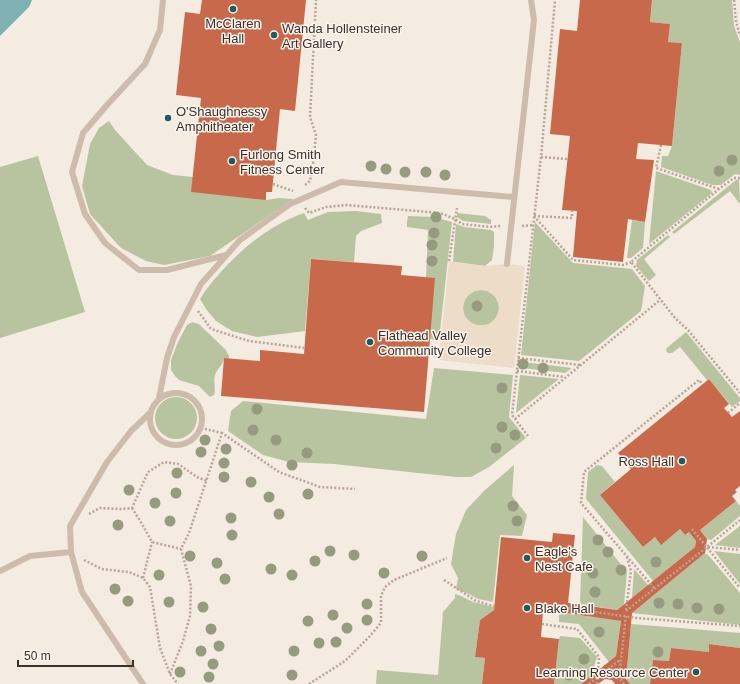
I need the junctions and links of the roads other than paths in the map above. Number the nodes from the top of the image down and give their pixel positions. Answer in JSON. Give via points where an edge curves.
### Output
{"nodes":[{"id":1,"x":162,"y":0,"type":"edge"},
{"id":2,"x":531,"y":0,"type":"edge"},
{"id":3,"x":514,"y":197,"type":"junction"},
{"id":4,"x":226,"y":256,"type":"junction"},
{"id":5,"x":507,"y":264,"type":"dead end"},
{"id":6,"x":160,"y":398,"type":"junction"},
{"id":7,"x":150,"y":413,"type":"junction"},
{"id":8,"x":71,"y":552,"type":"junction"},
{"id":9,"x":0,"y":571,"type":"edge"},
{"id":10,"x":143,"y":684,"type":"edge"}],
"edges":[{"from":1,"to":4,"type":"lane","via":[[160,30],[145,64],[83,133],[72,172],[89,220],[105,243],[139,270],[167,270]]},
{"from":2,"to":3,"type":"lane","via":[[534,20]]},
{"from":3,"to":4,"type":"lane","via":[[341,182],[290,204],[240,240]]},
{"from":3,"to":5,"type":"lane"},
{"from":4,"to":6,"type":"lane","via":[[201,284],[174,337],[167,358]]},
{"from":6,"to":7,"type":"lane"},
{"from":6,"to":7,"type":"lane","via":[[176,392],[192,397],[202,411],[201,428],[197,435],[183,444],[165,443],[152,430]]},
{"from":7,"to":8,"type":"lane","via":[[131,431],[107,462],[70,526]]},
{"from":8,"to":9,"type":"lane","via":[[30,556]]},
{"from":8,"to":10,"type":"lane","via":[[82,592]]}]}
